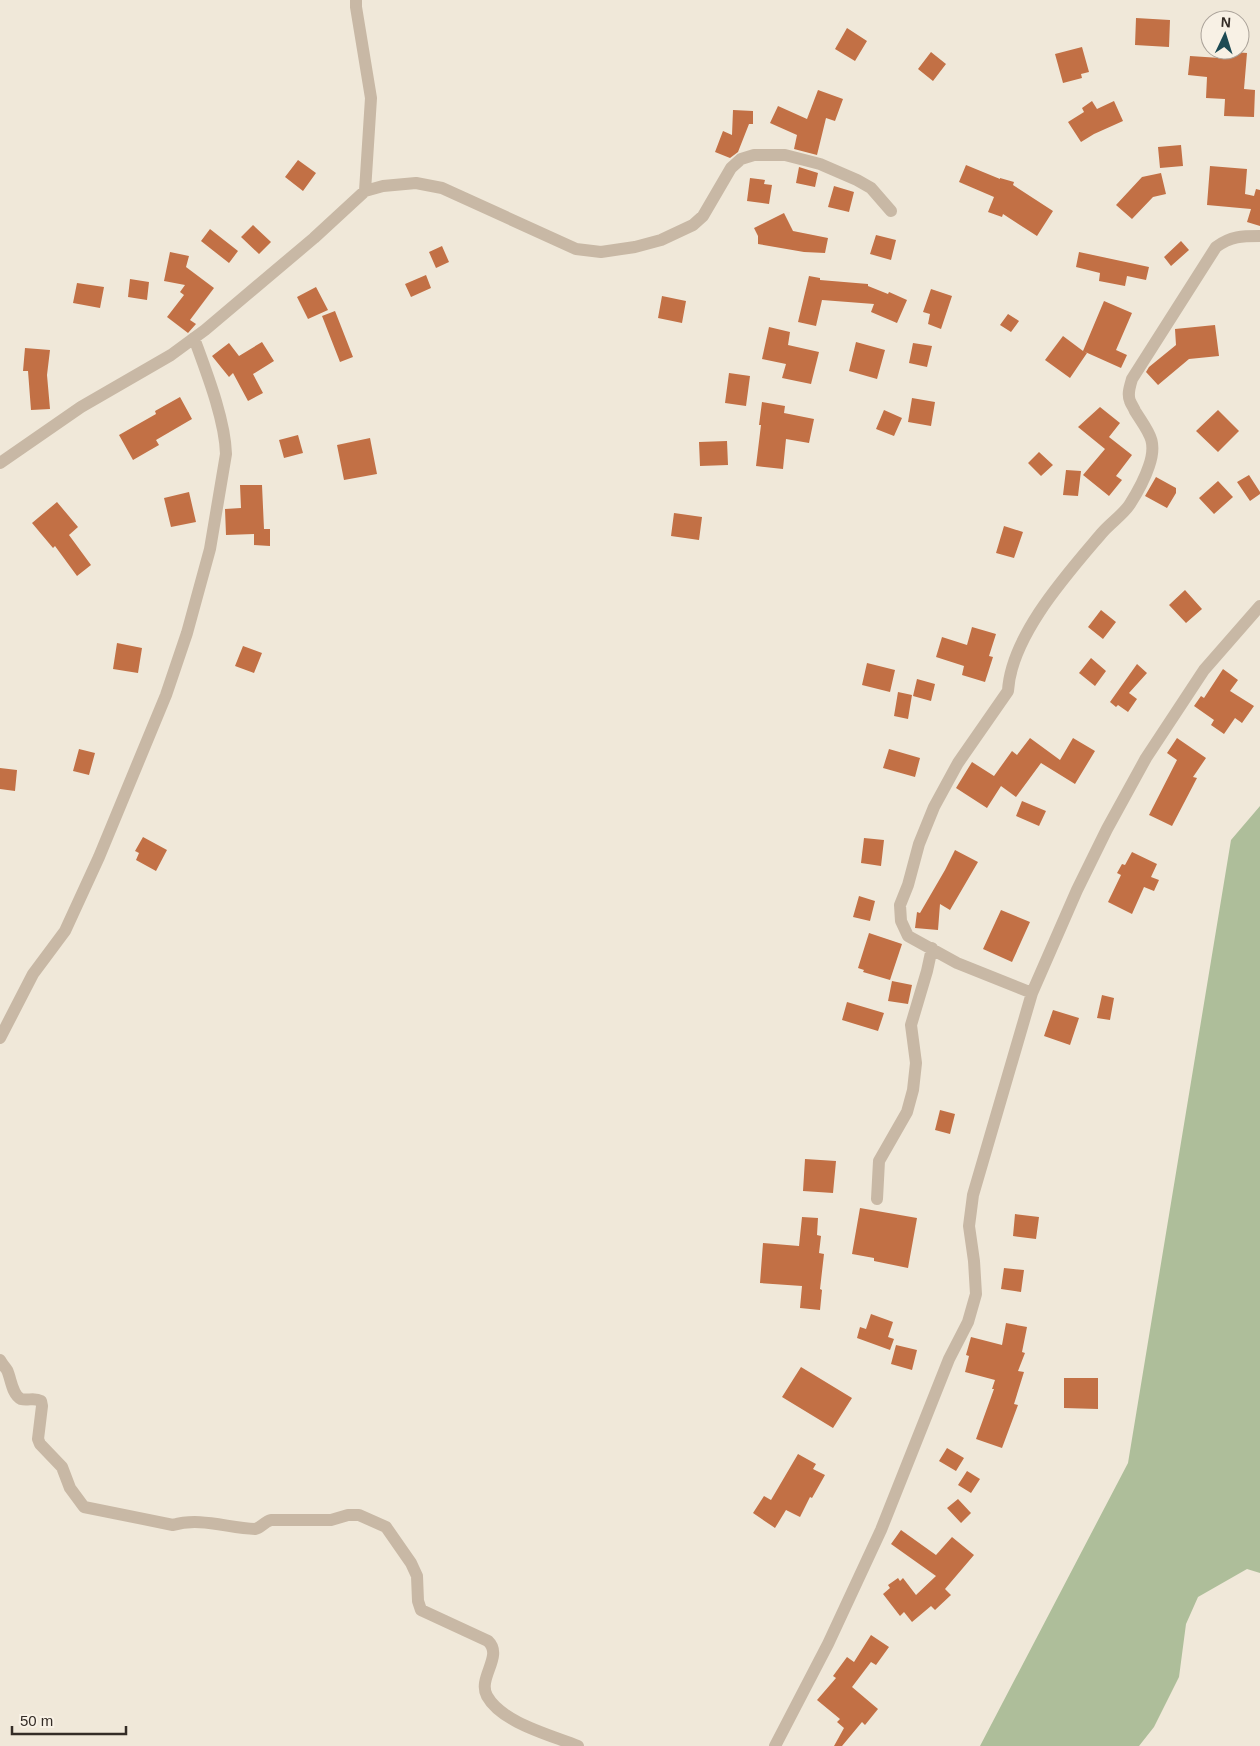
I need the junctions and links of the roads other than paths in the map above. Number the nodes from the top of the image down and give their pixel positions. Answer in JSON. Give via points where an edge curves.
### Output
{"nodes":[{"id":1,"x":356,"y":0,"type":"edge"},
{"id":2,"x":364,"y":191,"type":"junction"},
{"id":3,"x":891,"y":212,"type":"dead end"},
{"id":4,"x":1260,"y":236,"type":"edge"},
{"id":5,"x":194,"y":338,"type":"junction"},
{"id":6,"x":0,"y":463,"type":"edge"},
{"id":7,"x":1260,"y":606,"type":"edge"},
{"id":8,"x":932,"y":948,"type":"junction"},
{"id":9,"x":1032,"y":993,"type":"junction"},
{"id":10,"x":0,"y":1038,"type":"edge"},
{"id":11,"x":876,"y":1199,"type":"dead end"},
{"id":12,"x":0,"y":1360,"type":"edge"},
{"id":13,"x":578,"y":1746,"type":"edge"},
{"id":14,"x":775,"y":1746,"type":"edge"}],
"edges":[{"from":1,"to":2,"type":"street","via":[[370,98]]},
{"from":2,"to":3,"type":"street","via":[[416,183],[442,188],[576,249],[601,252],[661,240],[693,225],[703,216],[731,168],[741,159],[754,155],[785,155],[820,164],[857,180],[871,188]]},
{"from":2,"to":5,"type":"street"},
{"from":4,"to":8,"type":"street","via":[[1241,236],[1216,247],[1132,379],[1129,400],[1152,439],[1149,467],[1130,504],[1078,561],[1035,619],[1012,663],[1008,691],[958,763],[934,807],[900,905],[900,921],[908,936]]},
{"from":5,"to":6,"type":"street","via":[[81,407]]},
{"from":5,"to":10,"type":"street","via":[[207,373],[226,454],[210,549],[187,634],[155,721],[65,931],[33,974]]},
{"from":7,"to":9,"type":"street","via":[[1204,670],[1146,758],[1077,890]]},
{"from":8,"to":9,"type":"street","via":[[957,963]]},
{"from":8,"to":11,"type":"street","via":[[911,1025],[916,1063],[913,1090],[907,1112],[879,1162]]},
{"from":9,"to":14,"type":"street","via":[[973,1195],[969,1226],[976,1294],[968,1322],[949,1359],[881,1530],[828,1644]]},
{"from":12,"to":13,"type":"street","via":[[19,1398],[41,1401],[40,1444],[62,1467],[74,1495],[84,1507],[173,1525],[199,1522],[255,1530],[271,1520],[331,1520],[348,1515],[386,1527],[417,1576],[421,1610],[493,1646],[484,1688],[488,1697],[505,1714],[538,1732]]}]}
